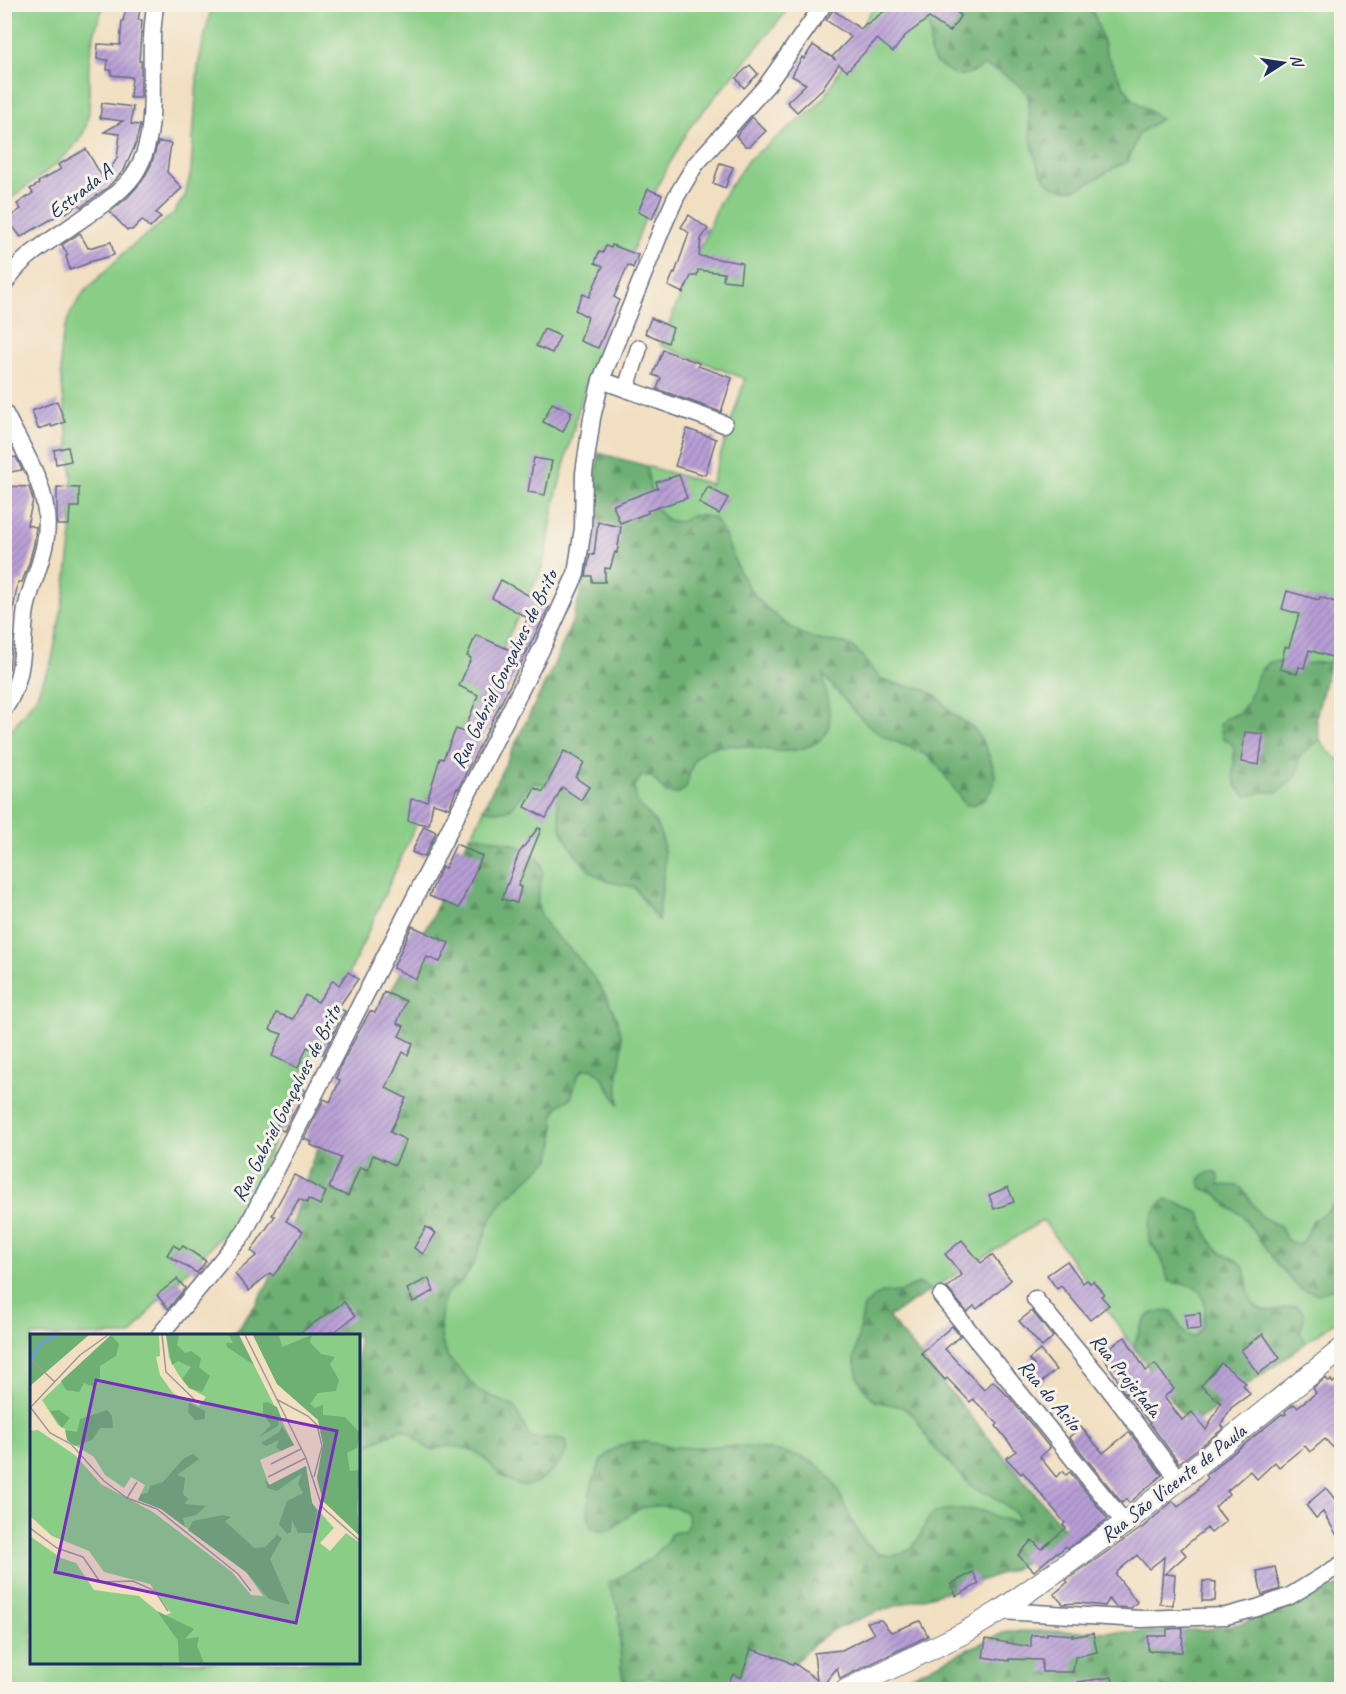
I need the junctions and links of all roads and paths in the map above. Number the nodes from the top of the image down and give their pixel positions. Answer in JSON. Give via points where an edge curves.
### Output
{"nodes":[{"id":1,"x":155,"y":4,"type":"edge"},
{"id":2,"x":824,"y":4,"type":"edge"},
{"id":3,"x":4,"y":285,"type":"edge"},
{"id":4,"x":639,"y":348,"type":"dead end"},
{"id":5,"x":601,"y":381,"type":"junction"},
{"id":6,"x":626,"y":389,"type":"junction"},
{"id":7,"x":4,"y":412,"type":"edge"},
{"id":8,"x":724,"y":424,"type":"dead end"},
{"id":9,"x":4,"y":709,"type":"edge"},
{"id":10,"x":941,"y":1296,"type":"dead end"},
{"id":11,"x":1035,"y":1299,"type":"dead end"},
{"id":12,"x":160,"y":1334,"type":"edge"},
{"id":13,"x":1341,"y":1349,"type":"edge"},
{"id":14,"x":1179,"y":1480,"type":"junction"},
{"id":15,"x":1125,"y":1523,"type":"junction"},
{"id":16,"x":1341,"y":1564,"type":"edge"},
{"id":17,"x":1000,"y":1611,"type":"junction"},
{"id":18,"x":846,"y":1689,"type":"edge"}],
"edges":[{"from":1,"to":3,"type":"street","name":"Estrada A","via":[[153,90],[138,169],[87,215],[25,258]]},
{"from":2,"to":5,"type":"street","name":"Rua Gabriel Gonçalves de Brito","via":[[767,85],[695,165],[676,197]]},
{"from":4,"to":6,"type":"street"},
{"from":5,"to":6,"type":"street"},
{"from":5,"to":12,"type":"street","name":"Rua Gabriel Gonçalves de Brito","via":[[585,473],[580,553],[569,593],[244,1233]]},
{"from":6,"to":8,"type":"street"},
{"from":7,"to":9,"type":"street","via":[[41,488],[46,526],[26,615],[19,678]]},
{"from":10,"to":15,"type":"street","name":"Rua do Asilo"},
{"from":11,"to":14,"type":"street","name":"Rua Projetada"},
{"from":13,"to":14,"type":"street","name":"Rua São Vicente de Paula"},
{"from":14,"to":15,"type":"street","name":"Rua São Vicente de Paula"},
{"from":15,"to":17,"type":"street","name":"Rua São Vicente de Paula"},
{"from":16,"to":17,"type":"street","via":[[1290,1596],[1226,1616],[1141,1619]]},
{"from":17,"to":18,"type":"street","name":"Rua São Vicente de Paula","via":[[964,1633]]}]}
